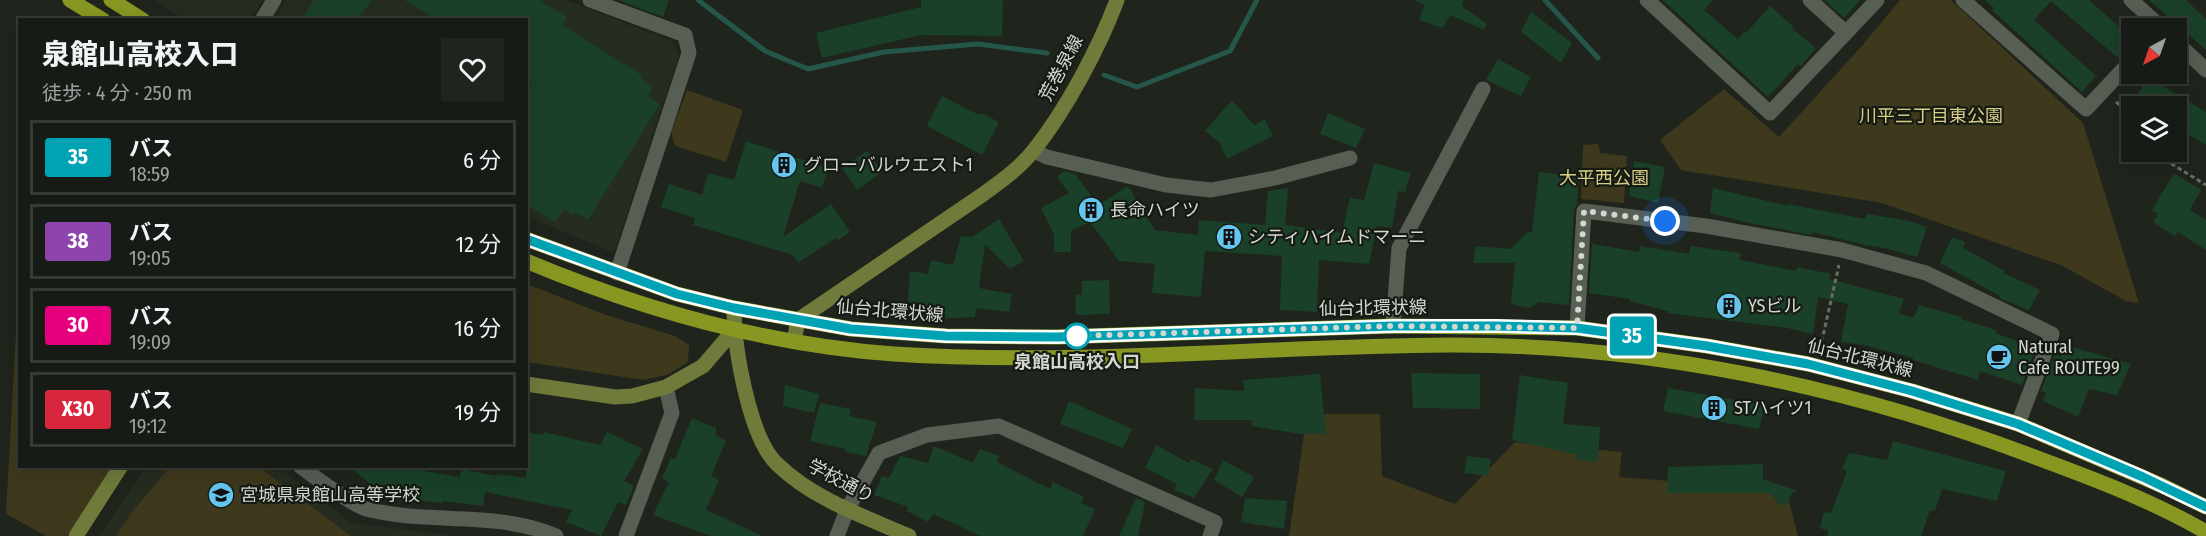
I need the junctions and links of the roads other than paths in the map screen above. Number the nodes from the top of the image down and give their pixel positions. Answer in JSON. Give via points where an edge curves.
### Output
{"nodes":[{"id":1,"x":70,"y":0,"type":"edge"},
{"id":2,"x":111,"y":0,"type":"edge"},
{"id":3,"x":274,"y":0,"type":"edge"},
{"id":4,"x":590,"y":0,"type":"edge"},
{"id":5,"x":1117,"y":0,"type":"edge"},
{"id":6,"x":1647,"y":0,"type":"edge"},
{"id":7,"x":1810,"y":0,"type":"edge"},
{"id":8,"x":1877,"y":0,"type":"edge"},
{"id":9,"x":1963,"y":0,"type":"edge"},
{"id":10,"x":2131,"y":0,"type":"edge"},
{"id":11,"x":100,"y":18,"type":"edge"},
{"id":12,"x":140,"y":18,"type":"edge"},
{"id":13,"x":263,"y":18,"type":"edge"},
{"id":14,"x":2150,"y":18,"type":"edge"},
{"id":15,"x":1845,"y":32,"type":"junction"},
{"id":16,"x":2187,"y":52,"type":"edge"},
{"id":17,"x":2206,"y":70,"type":"edge"},
{"id":18,"x":2121,"y":72,"type":"edge"},
{"id":19,"x":1483,"y":89,"type":"dead end"},
{"id":20,"x":1034,"y":151,"type":"junction"},
{"id":21,"x":1350,"y":159,"type":"dead end"},
{"id":22,"x":528,"y":239,"type":"edge"},
{"id":23,"x":528,"y":262,"type":"edge"},
{"id":24,"x":617,"y":273,"type":"junction"},
{"id":25,"x":734,"y":308,"type":"junction"},
{"id":26,"x":798,"y":320,"type":"junction"},
{"id":27,"x":1393,"y":326,"type":"junction"},
{"id":28,"x":1577,"y":328,"type":"junction"},
{"id":29,"x":734,"y":330,"type":"junction"},
{"id":30,"x":794,"y":340,"type":"junction"},
{"id":31,"x":528,"y":384,"type":"edge"},
{"id":32,"x":666,"y":387,"type":"junction"},
{"id":33,"x":2018,"y":424,"type":"junction"},
{"id":34,"x":120,"y":468,"type":"edge"},
{"id":35,"x":303,"y":468,"type":"edge"},
{"id":36,"x":2206,"y":507,"type":"edge"},
{"id":37,"x":848,"y":510,"type":"junction"},
{"id":38,"x":2206,"y":532,"type":"edge"},
{"id":39,"x":76,"y":536,"type":"edge"},
{"id":40,"x":556,"y":536,"type":"edge"},
{"id":41,"x":626,"y":536,"type":"edge"},
{"id":42,"x":837,"y":536,"type":"edge"},
{"id":43,"x":909,"y":536,"type":"edge"},
{"id":44,"x":1210,"y":536,"type":"edge"}],
"edges":[{"from":1,"to":11,"type":"main road"},
{"from":2,"to":12,"type":"main road"},
{"from":3,"to":13,"type":"street"},
{"from":4,"to":24,"type":"street","via":[[685,35],[689,53]]},
{"from":5,"to":20,"type":"street","name":"荒巻泉線","via":[[1079,80]]},
{"from":6,"to":15,"type":"street","via":[[1770,113]]},
{"from":7,"to":15,"type":"street"},
{"from":8,"to":15,"type":"street"},
{"from":9,"to":18,"type":"street","via":[[2086,109]]},
{"from":10,"to":14,"type":"street"},
{"from":16,"to":17,"type":"street"},
{"from":19,"to":27,"type":"street","via":[[1399,248]]},
{"from":20,"to":21,"type":"street","via":[[1166,185],[1211,190]]},
{"from":20,"to":26,"type":"street","name":"荒巻泉線","via":[[982,195]]},
{"from":22,"to":24,"type":"main road","name":"仙台北環状線"},
{"from":23,"to":29,"type":"main road","via":[[672,314]]},
{"from":24,"to":25,"type":"main road","name":"仙台北環状線"},
{"from":25,"to":26,"type":"main road","name":"仙台北環状線"},
{"from":25,"to":29,"type":"street","name":"学校通り"},
{"from":26,"to":27,"type":"main road","name":"仙台北環状線","via":[[851,329],[923,334],[1057,337]]},
{"from":26,"to":30,"type":"street"},
{"from":27,"to":28,"type":"main road","name":"仙台北環状線"},
{"from":28,"to":33,"type":"main road","name":"仙台北環状線","via":[[1808,364]]},
{"from":28,"to":33,"type":"street","via":[[1584,211],[1706,226],[1842,250],[1926,273],[2052,334]]},
{"from":29,"to":30,"type":"main road"},
{"from":29,"to":32,"type":"street","via":[[703,366]]},
{"from":29,"to":37,"type":"street","name":"学校通り","via":[[745,390],[758,431],[775,462],[801,485]]},
{"from":30,"to":38,"type":"main road","via":[[892,354],[978,358],[1450,345],[1579,350],[1652,358],[1820,389],[1899,410],[2134,496]]},
{"from":31,"to":32,"type":"street","via":[[615,397]]},
{"from":32,"to":41,"type":"street","via":[[672,413]]},
{"from":33,"to":36,"type":"main road","name":"仙台北環状線"},
{"from":34,"to":39,"type":"street"},
{"from":35,"to":40,"type":"street","via":[[363,508],[407,516],[536,527]]},
{"from":37,"to":42,"type":"street"},
{"from":37,"to":43,"type":"street","name":"学校通り"},
{"from":37,"to":44,"type":"street","via":[[879,453],[927,435],[999,426],[1215,522]]}]}
